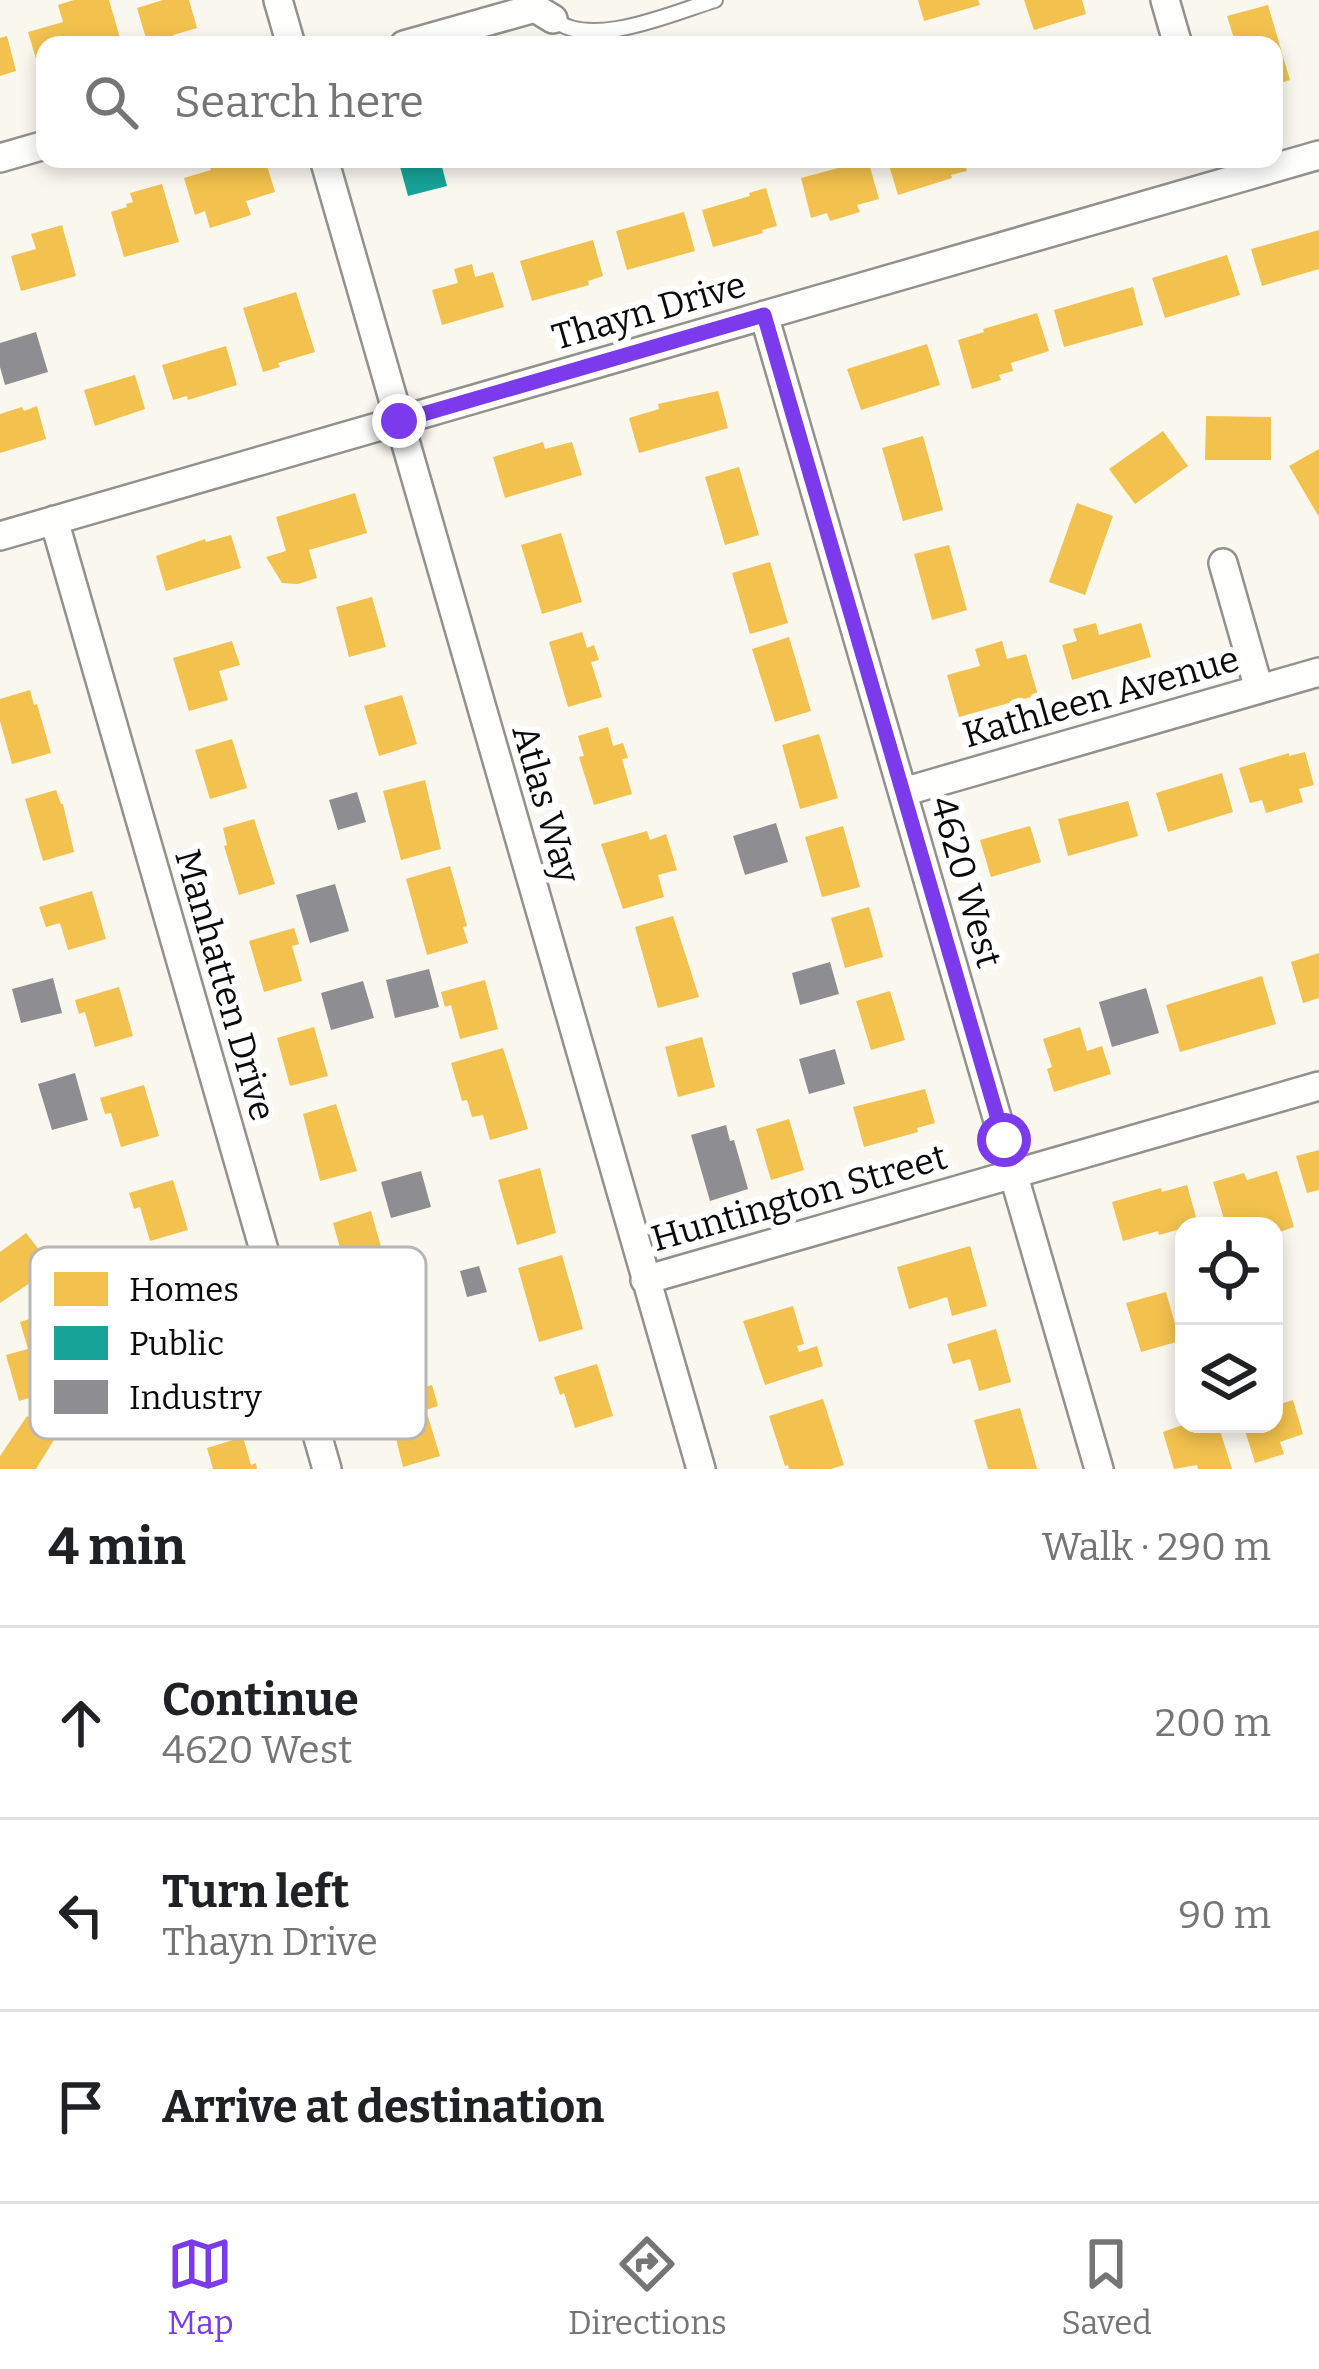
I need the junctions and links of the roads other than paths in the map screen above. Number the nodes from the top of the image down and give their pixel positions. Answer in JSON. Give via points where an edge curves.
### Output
{"nodes":[{"id":1,"x":278,"y":0,"type":"edge"},
{"id":2,"x":715,"y":0,"type":"edge"},
{"id":3,"x":1165,"y":0,"type":"edge"},
{"id":4,"x":540,"y":9,"type":"edge"},
{"id":5,"x":288,"y":36,"type":"edge"},
{"id":6,"x":438,"y":36,"type":"edge"},
{"id":7,"x":1175,"y":36,"type":"edge"},
{"id":8,"x":36,"y":148,"type":"edge"},
{"id":9,"x":1319,"y":154,"type":"edge"},
{"id":10,"x":0,"y":158,"type":"edge"},
{"id":11,"x":1283,"y":160,"type":"edge"},
{"id":12,"x":327,"y":168,"type":"edge"},
{"id":13,"x":1216,"y":171,"type":"edge"},
{"id":14,"x":764,"y":315,"type":"junction"},
{"id":15,"x":399,"y":421,"type":"junction"},
{"id":16,"x":54,"y":520,"type":"junction"},
{"id":17,"x":0,"y":536,"type":"edge"},
{"id":18,"x":1222,"y":563,"type":"dead end"},
{"id":19,"x":1319,"y":671,"type":"edge"},
{"id":20,"x":1259,"y":689,"type":"junction"},
{"id":21,"x":902,"y":792,"type":"junction"},
{"id":22,"x":1319,"y":1086,"type":"edge"},
{"id":23,"x":1013,"y":1174,"type":"junction"},
{"id":24,"x":264,"y":1247,"type":"edge"},
{"id":25,"x":645,"y":1280,"type":"junction"},
{"id":26,"x":319,"y":1439,"type":"edge"},
{"id":27,"x":328,"y":1469,"type":"edge"},
{"id":28,"x":700,"y":1469,"type":"edge"},
{"id":29,"x":1099,"y":1469,"type":"edge"}],
"edges":[{"from":1,"to":5,"type":"street"},
{"from":2,"to":4,"type":"lane","via":[[607,32],[559,24]]},
{"from":3,"to":7,"type":"street"},
{"from":4,"to":6,"type":"street"},
{"from":8,"to":10,"type":"street"},
{"from":9,"to":11,"type":"street","name":"Thayn Drive"},
{"from":12,"to":15,"type":"street","name":"Atlas Way"},
{"from":13,"to":14,"type":"street","name":"Thayn Drive"},
{"from":14,"to":15,"type":"street","name":"Thayn Drive"},
{"from":14,"to":21,"type":"street","name":"4620 West"},
{"from":15,"to":16,"type":"street","name":"Thayn Drive"},
{"from":15,"to":25,"type":"street","name":"Atlas Way"},
{"from":16,"to":17,"type":"street","name":"Thayn Drive"},
{"from":16,"to":24,"type":"street","name":"Manhatten Drive"},
{"from":18,"to":20,"type":"street"},
{"from":19,"to":20,"type":"street","name":"Kathleen Avenue"},
{"from":20,"to":21,"type":"street","name":"Kathleen Avenue"},
{"from":21,"to":23,"type":"street","name":"4620 West"},
{"from":22,"to":23,"type":"street","name":"Huntington Street"},
{"from":23,"to":25,"type":"street","name":"Huntington Street"},
{"from":23,"to":29,"type":"street","name":"4620 West"},
{"from":25,"to":28,"type":"street","name":"Atlas Way"},
{"from":26,"to":27,"type":"street","name":"Manhatten Drive"}]}
